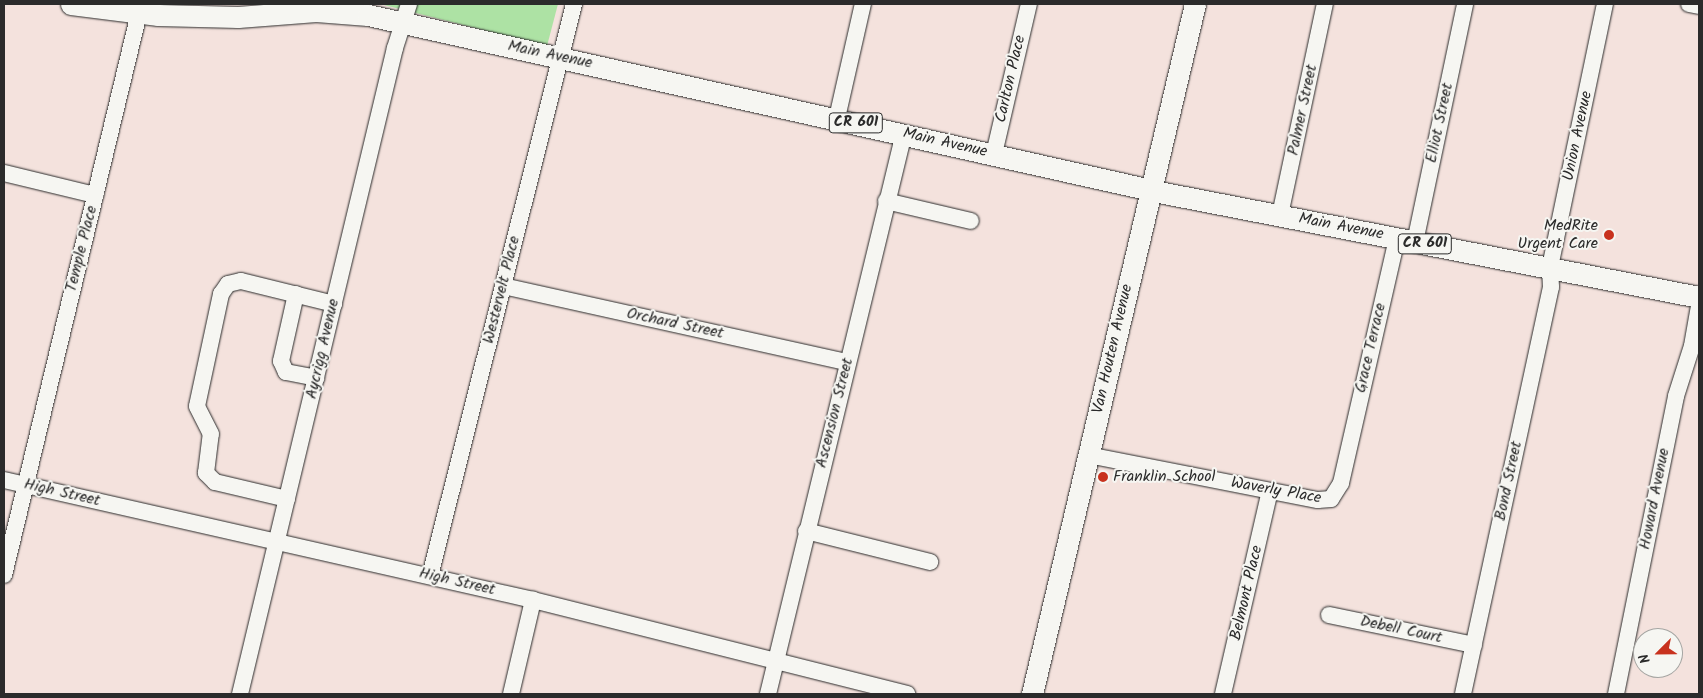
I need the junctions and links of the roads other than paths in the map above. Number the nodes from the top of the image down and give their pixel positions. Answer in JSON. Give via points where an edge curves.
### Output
{"nodes":[{"id":1,"x":71,"y":4,"type":"edge"},
{"id":2,"x":574,"y":4,"type":"edge"},
{"id":3,"x":863,"y":4,"type":"edge"},
{"id":4,"x":1028,"y":4,"type":"edge"},
{"id":5,"x":1194,"y":4,"type":"edge"},
{"id":6,"x":1325,"y":4,"type":"edge"},
{"id":7,"x":1464,"y":4,"type":"edge"},
{"id":8,"x":1605,"y":4,"type":"edge"},
{"id":9,"x":1689,"y":4,"type":"edge"},
{"id":10,"x":1699,"y":6,"type":"edge"},
{"id":11,"x":139,"y":13,"type":"junction"},
{"id":12,"x":406,"y":13,"type":"edge"},
{"id":13,"x":561,"y":57,"type":"junction"},
{"id":14,"x":837,"y":118,"type":"junction"},
{"id":15,"x":904,"y":133,"type":"junction"},
{"id":16,"x":994,"y":154,"type":"junction"},
{"id":17,"x":4,"y":173,"type":"edge"},
{"id":18,"x":1151,"y":189,"type":"junction"},
{"id":19,"x":95,"y":195,"type":"junction"},
{"id":20,"x":886,"y":201,"type":"junction"},
{"id":21,"x":1280,"y":215,"type":"junction"},
{"id":22,"x":971,"y":221,"type":"dead end"},
{"id":23,"x":1406,"y":240,"type":"junction"},
{"id":24,"x":1550,"y":268,"type":"junction"},
{"id":25,"x":503,"y":286,"type":"junction"},
{"id":26,"x":296,"y":294,"type":"junction"},
{"id":27,"x":1699,"y":297,"type":"edge"},
{"id":28,"x":334,"y":304,"type":"junction"},
{"id":29,"x":1699,"y":306,"type":"edge"},
{"id":30,"x":847,"y":362,"type":"junction"},
{"id":31,"x":316,"y":378,"type":"junction"},
{"id":32,"x":1088,"y":455,"type":"junction"},
{"id":33,"x":1346,"y":459,"type":"joint"},
{"id":34,"x":4,"y":480,"type":"edge"},
{"id":35,"x":25,"y":485,"type":"junction"},
{"id":36,"x":1270,"y":491,"type":"junction"},
{"id":37,"x":287,"y":499,"type":"junction"},
{"id":38,"x":806,"y":531,"type":"junction"},
{"id":39,"x":277,"y":541,"type":"junction"},
{"id":40,"x":930,"y":562,"type":"dead end"},
{"id":41,"x":4,"y":575,"type":"edge"},
{"id":42,"x":430,"y":576,"type":"junction"},
{"id":43,"x":533,"y":600,"type":"junction"},
{"id":44,"x":1329,"y":615,"type":"dead end"},
{"id":45,"x":1474,"y":645,"type":"junction"},
{"id":46,"x":776,"y":661,"type":"junction"},
{"id":47,"x":240,"y":694,"type":"edge"},
{"id":48,"x":511,"y":694,"type":"edge"},
{"id":49,"x":768,"y":694,"type":"edge"},
{"id":50,"x":907,"y":694,"type":"edge"},
{"id":51,"x":1032,"y":694,"type":"edge"},
{"id":52,"x":1224,"y":694,"type":"edge"},
{"id":53,"x":1463,"y":694,"type":"edge"},
{"id":54,"x":1616,"y":694,"type":"edge"}],
"edges":[{"from":1,"to":11,"type":"main road","name":"Main Avenue","number":"CR 601"},
{"from":2,"to":13,"type":"street","name":"Westervelt Place"},
{"from":3,"to":14,"type":"street"},
{"from":4,"to":16,"type":"street","name":"Carlton Place"},
{"from":5,"to":18,"type":"main road","name":"Van Houten Avenue"},
{"from":6,"to":21,"type":"street","name":"Palmer Street"},
{"from":7,"to":23,"type":"street","name":"Elliot Street"},
{"from":8,"to":24,"type":"street","name":"Union Avenue"},
{"from":9,"to":10,"type":"street"},
{"from":11,"to":12,"type":"main road","name":"Main Avenue","number":"CR 601","via":[[238,17],[340,11]]},
{"from":11,"to":19,"type":"street","name":"Temple Place"},
{"from":12,"to":13,"type":"main road","name":"Main Avenue","number":"CR 601"},
{"from":12,"to":28,"type":"street","name":"Aycrigg Avenue"},
{"from":13,"to":14,"type":"main road","name":"Main Avenue","number":"CR 601"},
{"from":13,"to":25,"type":"street","name":"Westervelt Place"},
{"from":14,"to":15,"type":"main road","name":"Main Avenue","number":"CR 601"},
{"from":15,"to":16,"type":"main road","name":"Main Avenue","number":"CR 601"},
{"from":15,"to":20,"type":"street","name":"Ascension Street"},
{"from":16,"to":18,"type":"main road","name":"Main Avenue","number":"CR 601"},
{"from":17,"to":19,"type":"street"},
{"from":18,"to":21,"type":"main road","name":"Main Avenue","number":"CR 601"},
{"from":18,"to":32,"type":"main road","name":"Van Houten Avenue"},
{"from":19,"to":35,"type":"street","name":"Temple Place"},
{"from":20,"to":22,"type":"street"},
{"from":20,"to":30,"type":"street","name":"Ascension Street"},
{"from":21,"to":23,"type":"main road","name":"Main Avenue","number":"CR 601"},
{"from":23,"to":24,"type":"main road","name":"Main Avenue","number":"CR 601"},
{"from":23,"to":33,"type":"street","name":"Grace Terrace"},
{"from":24,"to":27,"type":"main road","name":"Main Avenue","number":"CR 601"},
{"from":24,"to":45,"type":"street","name":"Bond Street","via":[[1551,287]]},
{"from":25,"to":30,"type":"street","name":"Orchard Street"},
{"from":25,"to":42,"type":"street","name":"Westervelt Place"},
{"from":26,"to":28,"type":"street"},
{"from":26,"to":31,"type":"street","via":[[281,361],[286,372]]},
{"from":26,"to":37,"type":"street","via":[[241,281],[224,289],[196,406],[211,434],[205,466],[210,479]]},
{"from":28,"to":31,"type":"street","name":"Aycrigg Avenue"},
{"from":29,"to":54,"type":"street","name":"Howard Avenue","via":[[1692,346],[1676,396]]},
{"from":30,"to":38,"type":"street","name":"Ascension Street"},
{"from":31,"to":37,"type":"street","name":"Aycrigg Avenue"},
{"from":32,"to":36,"type":"street","name":"Waverly Place"},
{"from":32,"to":51,"type":"main road","name":"Van Houten Avenue"},
{"from":33,"to":36,"type":"street","name":"Waverly Place","via":[[1338,491],[1331,499],[1318,500]]},
{"from":34,"to":35,"type":"street","name":"High Street"},
{"from":35,"to":39,"type":"street","name":"High Street"},
{"from":35,"to":41,"type":"street","name":"Temple Place"},
{"from":36,"to":52,"type":"street","name":"Belmont Place"},
{"from":37,"to":39,"type":"street","name":"Aycrigg Avenue"},
{"from":38,"to":40,"type":"street"},
{"from":38,"to":46,"type":"street","name":"Ascension Street"},
{"from":39,"to":42,"type":"street","name":"High Street"},
{"from":39,"to":47,"type":"street","name":"Aycrigg Avenue"},
{"from":42,"to":43,"type":"street","name":"High Street"},
{"from":43,"to":46,"type":"street","name":"High Street"},
{"from":43,"to":48,"type":"street"},
{"from":44,"to":45,"type":"street","name":"Debell Court"},
{"from":45,"to":53,"type":"street","name":"Bond Street"},
{"from":46,"to":49,"type":"street","name":"Ascension Street"},
{"from":46,"to":50,"type":"street","name":"High Street"}]}
